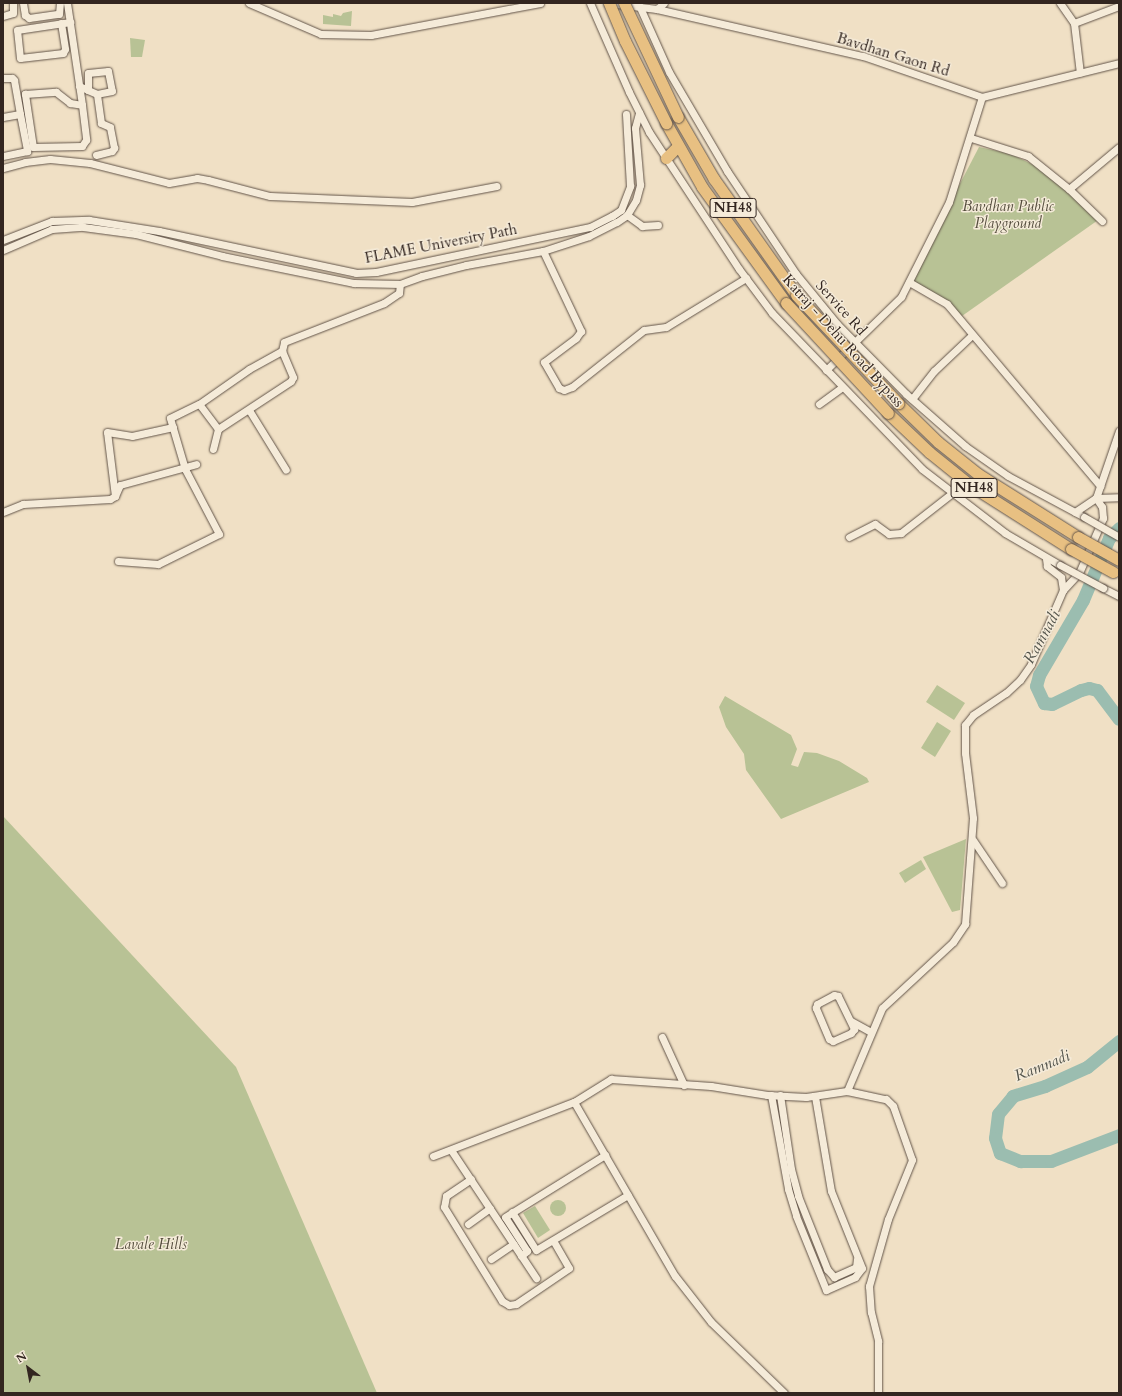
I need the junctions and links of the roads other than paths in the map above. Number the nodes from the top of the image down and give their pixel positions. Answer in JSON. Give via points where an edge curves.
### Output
{"nodes":[{"id":1,"x":13,"y":3,"type":"edge"},
{"id":2,"x":23,"y":3,"type":"edge"},
{"id":3,"x":60,"y":3,"type":"edge"},
{"id":4,"x":67,"y":3,"type":"edge"},
{"id":5,"x":249,"y":3,"type":"edge"},
{"id":6,"x":540,"y":3,"type":"edge"},
{"id":7,"x":590,"y":3,"type":"edge"},
{"id":8,"x":608,"y":3,"type":"edge"},
{"id":9,"x":624,"y":3,"type":"edge"},
{"id":10,"x":664,"y":3,"type":"edge"},
{"id":11,"x":1060,"y":3,"type":"edge"},
{"id":12,"x":639,"y":5,"type":"edge"},
{"id":13,"x":1119,"y":6,"type":"edge"},
{"id":14,"x":657,"y":9,"type":"junction"},
{"id":15,"x":3,"y":16,"type":"edge"},
{"id":16,"x":70,"y":22,"type":"junction"},
{"id":17,"x":61,"y":23,"type":"junction"},
{"id":18,"x":1074,"y":23,"type":"junction"},
{"id":19,"x":1119,"y":63,"type":"edge"},
{"id":20,"x":1080,"y":73,"type":"junction"},
{"id":21,"x":3,"y":78,"type":"edge"},
{"id":22,"x":79,"y":86,"type":"junction"},
{"id":23,"x":88,"y":90,"type":"junction"},
{"id":24,"x":96,"y":94,"type":"junction"},
{"id":25,"x":982,"y":97,"type":"junction"},
{"id":26,"x":634,"y":102,"type":"junction"},
{"id":27,"x":82,"y":105,"type":"junction"},
{"id":28,"x":639,"y":113,"type":"junction"},
{"id":29,"x":20,"y":114,"type":"junction"},
{"id":30,"x":626,"y":114,"type":"junction"},
{"id":31,"x":3,"y":117,"type":"edge"},
{"id":32,"x":635,"y":123,"type":"junction"},
{"id":33,"x":971,"y":138,"type":"junction"},
{"id":34,"x":678,"y":146,"type":"junction"},
{"id":35,"x":1119,"y":147,"type":"edge"},
{"id":36,"x":96,"y":155,"type":"dead end"},
{"id":37,"x":3,"y":156,"type":"edge"},
{"id":38,"x":666,"y":158,"type":"junction"},
{"id":39,"x":3,"y":168,"type":"edge"},
{"id":40,"x":497,"y":186,"type":"dead end"},
{"id":41,"x":1069,"y":189,"type":"junction"},
{"id":42,"x":627,"y":215,"type":"junction"},
{"id":43,"x":1102,"y":221,"type":"dead end"},
{"id":44,"x":51,"y":225,"type":"junction"},
{"id":45,"x":658,"y":225,"type":"dead end"},
{"id":46,"x":3,"y":240,"type":"edge"},
{"id":47,"x":3,"y":250,"type":"edge"},
{"id":48,"x":543,"y":251,"type":"junction"},
{"id":49,"x":375,"y":272,"type":"junction"},
{"id":50,"x":746,"y":278,"type":"junction"},
{"id":51,"x":909,"y":282,"type":"junction"},
{"id":52,"x":400,"y":284,"type":"junction"},
{"id":53,"x":375,"y":285,"type":"junction"},
{"id":54,"x":972,"y":335,"type":"junction"},
{"id":55,"x":854,"y":343,"type":"junction"},
{"id":56,"x":282,"y":351,"type":"junction"},
{"id":57,"x":826,"y":370,"type":"junction"},
{"id":58,"x":842,"y":387,"type":"junction"},
{"id":59,"x":912,"y":399,"type":"junction"},
{"id":60,"x":199,"y":404,"type":"junction"},
{"id":61,"x":819,"y":404,"type":"dead end"},
{"id":62,"x":249,"y":410,"type":"junction"},
{"id":63,"x":173,"y":427,"type":"junction"},
{"id":64,"x":218,"y":429,"type":"junction"},
{"id":65,"x":1119,"y":431,"type":"edge"},
{"id":66,"x":213,"y":449,"type":"dead end"},
{"id":67,"x":196,"y":464,"type":"dead end"},
{"id":68,"x":185,"y":469,"type":"junction"},
{"id":69,"x":286,"y":470,"type":"dead end"},
{"id":70,"x":1100,"y":486,"type":"junction"},
{"id":71,"x":952,"y":493,"type":"junction"},
{"id":72,"x":115,"y":496,"type":"junction"},
{"id":73,"x":1119,"y":497,"type":"edge"},
{"id":74,"x":1096,"y":498,"type":"junction"},
{"id":75,"x":3,"y":512,"type":"edge"},
{"id":76,"x":1075,"y":512,"type":"junction"},
{"id":77,"x":849,"y":537,"type":"dead end"},
{"id":78,"x":1119,"y":537,"type":"edge"},
{"id":79,"x":1046,"y":559,"type":"junction"},
{"id":80,"x":1119,"y":560,"type":"edge"},
{"id":81,"x":118,"y":561,"type":"dead end"},
{"id":82,"x":1116,"y":574,"type":"edge"},
{"id":83,"x":1063,"y":590,"type":"junction"},
{"id":84,"x":1119,"y":596,"type":"edge"},
{"id":85,"x":972,"y":839,"type":"junction"},
{"id":86,"x":1002,"y":883,"type":"dead end"},
{"id":87,"x":851,"y":1021,"type":"junction"},
{"id":88,"x":871,"y":1032,"type":"junction"},
{"id":89,"x":662,"y":1038,"type":"dead end"},
{"id":90,"x":684,"y":1085,"type":"junction"},
{"id":91,"x":847,"y":1091,"type":"junction"},
{"id":92,"x":771,"y":1095,"type":"junction"},
{"id":93,"x":780,"y":1096,"type":"junction"},
{"id":94,"x":813,"y":1096,"type":"junction"},
{"id":95,"x":574,"y":1102,"type":"junction"},
{"id":96,"x":451,"y":1150,"type":"junction"},
{"id":97,"x":605,"y":1155,"type":"junction"},
{"id":98,"x":433,"y":1156,"type":"dead end"},
{"id":99,"x":471,"y":1179,"type":"junction"},
{"id":100,"x":628,"y":1194,"type":"junction"},
{"id":101,"x":490,"y":1208,"type":"junction"},
{"id":102,"x":512,"y":1212,"type":"junction"},
{"id":103,"x":468,"y":1224,"type":"dead end"},
{"id":104,"x":553,"y":1240,"type":"junction"},
{"id":105,"x":513,"y":1244,"type":"junction"},
{"id":106,"x":521,"y":1256,"type":"junction"},
{"id":107,"x":491,"y":1259,"type":"dead end"},
{"id":108,"x":536,"y":1278,"type":"dead end"},
{"id":109,"x":784,"y":1393,"type":"edge"},
{"id":110,"x":878,"y":1393,"type":"edge"}],
"edges":[{"from":1,"to":15,"type":"street","via":[[13,13]]},
{"from":2,"to":3,"type":"street","via":[[25,15],[29,18],[59,14]]},
{"from":4,"to":16,"type":"street"},
{"from":5,"to":6,"type":"street","via":[[320,34],[371,34]]},
{"from":7,"to":26,"type":"street"},
{"from":8,"to":12,"type":"street","name":"Bavdhan Gaon Rd"},
{"from":8,"to":34,"type":"highway","name":"Katraj - Dehu Road Bypass","number":"NH48","bridge":true},
{"from":9,"to":80,"type":"highway","name":"Katraj - Dehu Road Bypass","number":"NH48","bridge":true,"via":[[678,117],[718,186],[796,295],[938,442],[978,474]]},
{"from":10,"to":14,"type":"street"},
{"from":11,"to":18,"type":"street"},
{"from":12,"to":14,"type":"street","name":"Bavdhan Gaon Rd"},
{"from":12,"to":55,"type":"street","name":"Service Rd","via":[[669,72],[727,171],[805,287]]},
{"from":13,"to":18,"type":"street"},
{"from":14,"to":25,"type":"street","name":"Bavdhan Gaon Rd","via":[[863,56]]},
{"from":16,"to":17,"type":"street"},
{"from":16,"to":22,"type":"street"},
{"from":17,"to":17,"type":"street","via":[[17,30],[20,58],[63,53],[65,49]]},
{"from":18,"to":20,"type":"street"},
{"from":19,"to":20,"type":"street"},
{"from":20,"to":25,"type":"street"},
{"from":21,"to":29,"type":"street","via":[[14,80]]},
{"from":22,"to":23,"type":"street"},
{"from":22,"to":27,"type":"street"},
{"from":23,"to":24,"type":"street"},
{"from":23,"to":24,"type":"street","via":[[88,73],[108,71],[112,91]]},
{"from":24,"to":36,"type":"street","via":[[101,123],[110,127],[114,148],[112,152]]},
{"from":25,"to":33,"type":"street"},
{"from":26,"to":28,"type":"street"},
{"from":26,"to":30,"type":"street"},
{"from":27,"to":27,"type":"street","via":[[70,103],[56,92],[25,94],[33,147],[82,146],[86,140]]},
{"from":28,"to":32,"type":"street"},
{"from":28,"to":38,"type":"street"},
{"from":29,"to":31,"type":"street"},
{"from":29,"to":37,"type":"street","via":[[27,151]]},
{"from":30,"to":32,"type":"street"},
{"from":30,"to":49,"type":"street","name":"FLAME University Path","via":[[630,186],[621,210],[612,216],[590,227]]},
{"from":32,"to":42,"type":"street","via":[[640,185],[636,200]]},
{"from":33,"to":41,"type":"street","via":[[1028,156]]},
{"from":33,"to":51,"type":"street","via":[[949,202]]},
{"from":34,"to":38,"type":"highway"},
{"from":34,"to":82,"type":"highway","name":"Katraj - Dehu Road Bypass","number":"NH48","bridge":true,"via":[[728,225],[786,304],[888,413],[929,452],[975,489]]},
{"from":35,"to":41,"type":"street"},
{"from":38,"to":50,"type":"street"},
{"from":39,"to":40,"type":"street","via":[[50,159],[90,163],[169,183],[197,178],[270,196],[412,202]]},
{"from":41,"to":43,"type":"street"},
{"from":42,"to":45,"type":"street","via":[[642,226]]},
{"from":42,"to":48,"type":"street","via":[[589,236]]},
{"from":44,"to":46,"type":"street","name":"FLAME University Path"},
{"from":44,"to":47,"type":"street","name":"FLAME University Path"},
{"from":44,"to":49,"type":"street","name":"FLAME University Path","via":[[70,219],[96,221],[159,231],[356,273]]},
{"from":44,"to":53,"type":"street","via":[[136,234],[222,256]]},
{"from":48,"to":50,"type":"street","via":[[581,331],[576,338],[544,362],[559,388],[564,390],[644,330],[666,328]]},
{"from":48,"to":52,"type":"street","via":[[444,270]]},
{"from":49,"to":53,"type":"street"},
{"from":50,"to":57,"type":"street","via":[[772,314]]},
{"from":51,"to":54,"type":"street","via":[[947,304]]},
{"from":51,"to":55,"type":"street","via":[[887,313]]},
{"from":52,"to":53,"type":"street"},
{"from":52,"to":56,"type":"street","via":[[399,293],[390,300],[288,340],[284,342]]},
{"from":54,"to":59,"type":"street","via":[[934,371]]},
{"from":54,"to":70,"type":"street"},
{"from":55,"to":57,"type":"street"},
{"from":55,"to":59,"type":"street","name":"Service Rd"},
{"from":56,"to":60,"type":"street","via":[[249,369]]},
{"from":56,"to":62,"type":"street","via":[[293,377],[291,381]]},
{"from":57,"to":58,"type":"street"},
{"from":58,"to":61,"type":"street"},
{"from":58,"to":71,"type":"street","via":[[895,443]]},
{"from":59,"to":76,"type":"street","name":"Service Rd","via":[[987,462]]},
{"from":60,"to":63,"type":"street","via":[[170,418]]},
{"from":60,"to":64,"type":"street"},
{"from":62,"to":64,"type":"street"},
{"from":62,"to":69,"type":"street"},
{"from":63,"to":68,"type":"street"},
{"from":63,"to":72,"type":"street","via":[[132,436],[107,432]]},
{"from":64,"to":66,"type":"street"},
{"from":65,"to":70,"type":"street"},
{"from":67,"to":68,"type":"street"},
{"from":68,"to":72,"type":"street","via":[[120,485]]},
{"from":68,"to":81,"type":"street","via":[[219,534],[158,564]]},
{"from":70,"to":74,"type":"street"},
{"from":71,"to":77,"type":"street","via":[[897,535],[889,534],[875,524]]},
{"from":71,"to":79,"type":"street"},
{"from":72,"to":75,"type":"street","via":[[110,499],[23,504]]},
{"from":73,"to":74,"type":"street"},
{"from":74,"to":76,"type":"street"},
{"from":74,"to":83,"type":"street","via":[[1102,508],[1103,518],[1079,573]]},
{"from":76,"to":78,"type":"street","name":"Service Rd","bridge":true},
{"from":79,"to":83,"type":"street","via":[[1047,566],[1061,577]]},
{"from":79,"to":84,"type":"street","bridge":true},
{"from":83,"to":85,"type":"street","via":[[1031,664],[1020,680],[1006,693],[973,715],[966,725],[965,753],[973,813]]},
{"from":85,"to":86,"type":"street"},
{"from":85,"to":88,"type":"street","via":[[965,924],[960,934],[882,1008]]},
{"from":87,"to":87,"type":"street","via":[[837,995],[816,1006],[831,1041],[854,1031]]},
{"from":87,"to":88,"type":"street"},
{"from":88,"to":91,"type":"street"},
{"from":89,"to":90,"type":"street"},
{"from":90,"to":92,"type":"street","via":[[711,1086]]},
{"from":90,"to":95,"type":"street","via":[[611,1079]]},
{"from":91,"to":94,"type":"street"},
{"from":91,"to":110,"type":"street","via":[[886,1099],[892,1106],[912,1160],[888,1219],[869,1286],[871,1312],[878,1340]]},
{"from":92,"to":93,"type":"street"},
{"from":92,"to":94,"type":"street","via":[[788,1189],[796,1216],[826,1290],[860,1274],[862,1268],[831,1191]]},
{"from":93,"to":94,"type":"street"},
{"from":93,"to":94,"type":"street","via":[[791,1169],[798,1196],[827,1269],[834,1277],[858,1265],[827,1187]]},
{"from":95,"to":96,"type":"street"},
{"from":95,"to":97,"type":"street"},
{"from":96,"to":98,"type":"street"},
{"from":96,"to":99,"type":"street"},
{"from":97,"to":100,"type":"street"},
{"from":97,"to":102,"type":"street"},
{"from":99,"to":101,"type":"street"},
{"from":99,"to":104,"type":"street","via":[[446,1196],[444,1207],[502,1301],[509,1305],[516,1304],[569,1268]]},
{"from":100,"to":104,"type":"street"},
{"from":100,"to":109,"type":"street","via":[[675,1276],[706,1316]]},
{"from":101,"to":103,"type":"street"},
{"from":101,"to":105,"type":"street"},
{"from":102,"to":104,"type":"street","via":[[536,1250]]},
{"from":102,"to":106,"type":"street","via":[[505,1216],[527,1251]]},
{"from":105,"to":106,"type":"street"},
{"from":105,"to":107,"type":"street"},
{"from":106,"to":108,"type":"street"}]}
